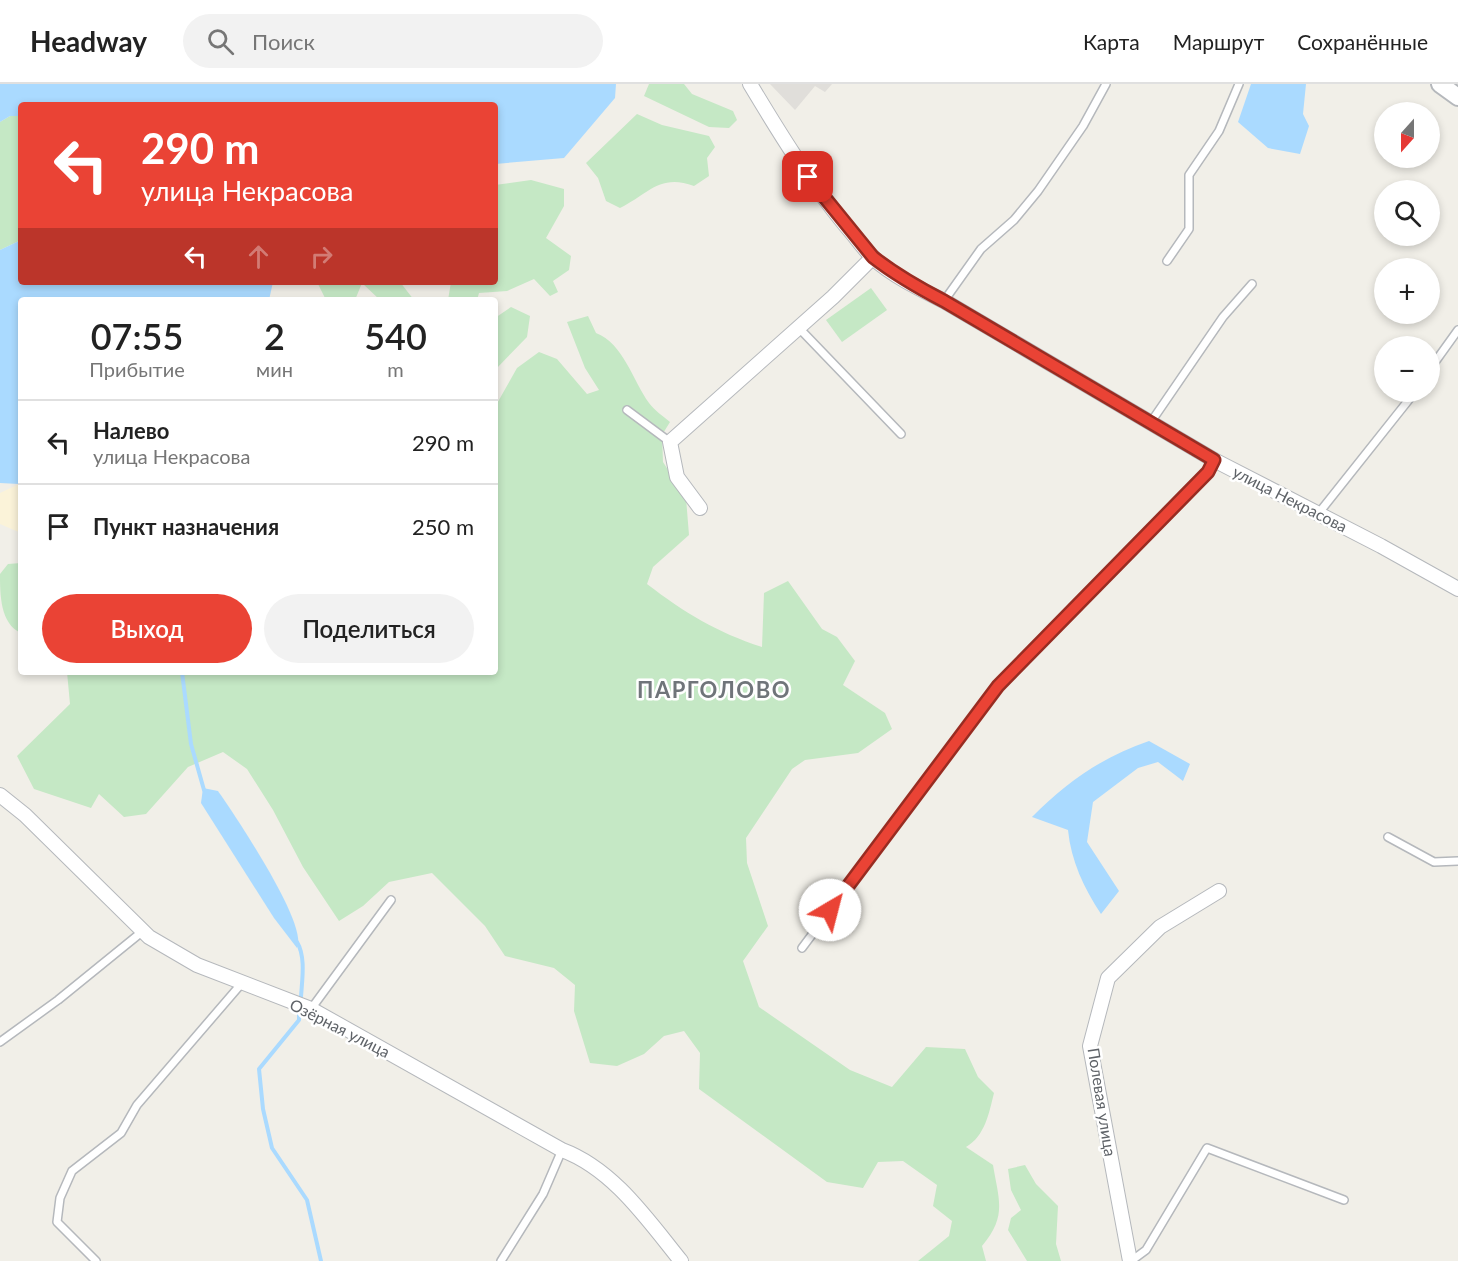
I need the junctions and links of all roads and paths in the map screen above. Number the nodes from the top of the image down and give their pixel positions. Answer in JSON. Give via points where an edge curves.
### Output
{"nodes":[{"id":1,"x":750,"y":84,"type":"edge"},
{"id":2,"x":1106,"y":84,"type":"edge"},
{"id":3,"x":1239,"y":84,"type":"edge"},
{"id":4,"x":1440,"y":84,"type":"edge"},
{"id":5,"x":1458,"y":97,"type":"edge"},
{"id":6,"x":873,"y":257,"type":"junction"},
{"id":7,"x":1167,"y":261,"type":"dead end"},
{"id":8,"x":1252,"y":284,"type":"dead end"},
{"id":9,"x":944,"y":301,"type":"junction"},
{"id":10,"x":798,"y":327,"type":"junction"},
{"id":11,"x":1458,"y":330,"type":"edge"},
{"id":12,"x":1440,"y":355,"type":"edge"},
{"id":13,"x":1406,"y":402,"type":"edge"},
{"id":14,"x":627,"y":410,"type":"dead end"},
{"id":15,"x":1151,"y":422,"type":"junction"},
{"id":16,"x":902,"y":434,"type":"dead end"},
{"id":17,"x":670,"y":442,"type":"junction"},
{"id":18,"x":1214,"y":460,"type":"junction"},
{"id":19,"x":700,"y":508,"type":"dead end"},
{"id":20,"x":1318,"y":514,"type":"junction"},
{"id":21,"x":1458,"y":589,"type":"edge"},
{"id":22,"x":0,"y":795,"type":"edge"},
{"id":23,"x":1388,"y":837,"type":"dead end"},
{"id":24,"x":1458,"y":861,"type":"edge"},
{"id":25,"x":1219,"y":891,"type":"dead end"},
{"id":26,"x":391,"y":900,"type":"dead end"},
{"id":27,"x":143,"y":931,"type":"junction"},
{"id":28,"x":802,"y":948,"type":"dead end"},
{"id":29,"x":242,"y":983,"type":"junction"},
{"id":30,"x":311,"y":1009,"type":"junction"},
{"id":31,"x":0,"y":1042,"type":"edge"},
{"id":32,"x":561,"y":1150,"type":"junction"},
{"id":33,"x":1344,"y":1200,"type":"dead end"},
{"id":34,"x":96,"y":1261,"type":"edge"},
{"id":35,"x":501,"y":1261,"type":"edge"},
{"id":36,"x":681,"y":1261,"type":"edge"},
{"id":37,"x":1131,"y":1261,"type":"edge"}],
"edges":[{"from":1,"to":6,"type":"street","name":"улица Некрасова","via":[[795,159]]},
{"from":2,"to":9,"type":"lane","via":[[1083,126],[1038,191],[1014,220],[981,249]]},
{"from":3,"to":7,"type":"lane","via":[[1219,131],[1189,175],[1189,229]]},
{"from":4,"to":5,"type":"street"},
{"from":6,"to":9,"type":"street","name":"улица Некрасова","via":[[910,284]]},
{"from":6,"to":10,"type":"street"},
{"from":8,"to":15,"type":"lane","via":[[1223,317]]},
{"from":9,"to":15,"type":"street","name":"улица Некрасова"},
{"from":10,"to":16,"type":"lane"},
{"from":10,"to":17,"type":"street"},
{"from":11,"to":12,"type":"lane"},
{"from":13,"to":20,"type":"lane"},
{"from":14,"to":17,"type":"lane"},
{"from":15,"to":18,"type":"street","name":"улица Некрасова"},
{"from":17,"to":19,"type":"street","via":[[677,477]]},
{"from":18,"to":20,"type":"street","name":"улица Некрасова"},
{"from":18,"to":28,"type":"lane","via":[[1208,472],[998,686]]},
{"from":20,"to":21,"type":"street","name":"улица Некрасова"},
{"from":22,"to":27,"type":"street","name":"Озёрная улица"},
{"from":23,"to":24,"type":"lane","via":[[1434,862]]},
{"from":25,"to":37,"type":"street","name":"Полевая улица","via":[[1160,927],[1108,978],[1090,1046]]},
{"from":26,"to":30,"type":"lane"},
{"from":27,"to":29,"type":"street","name":"Озёрная улица","via":[[196,965]]},
{"from":27,"to":31,"type":"lane"},
{"from":29,"to":30,"type":"street","name":"Озёрная улица"},
{"from":29,"to":34,"type":"lane","via":[[137,1105],[121,1133],[72,1171],[60,1198],[57,1222]]},
{"from":30,"to":32,"type":"street","name":"Озёрная улица"},
{"from":32,"to":35,"type":"lane","via":[[543,1194]]},
{"from":32,"to":36,"type":"street","name":"Озёрная улица","via":[[586,1159],[632,1202]]},
{"from":33,"to":37,"type":"lane","via":[[1207,1148],[1146,1250]]}]}
